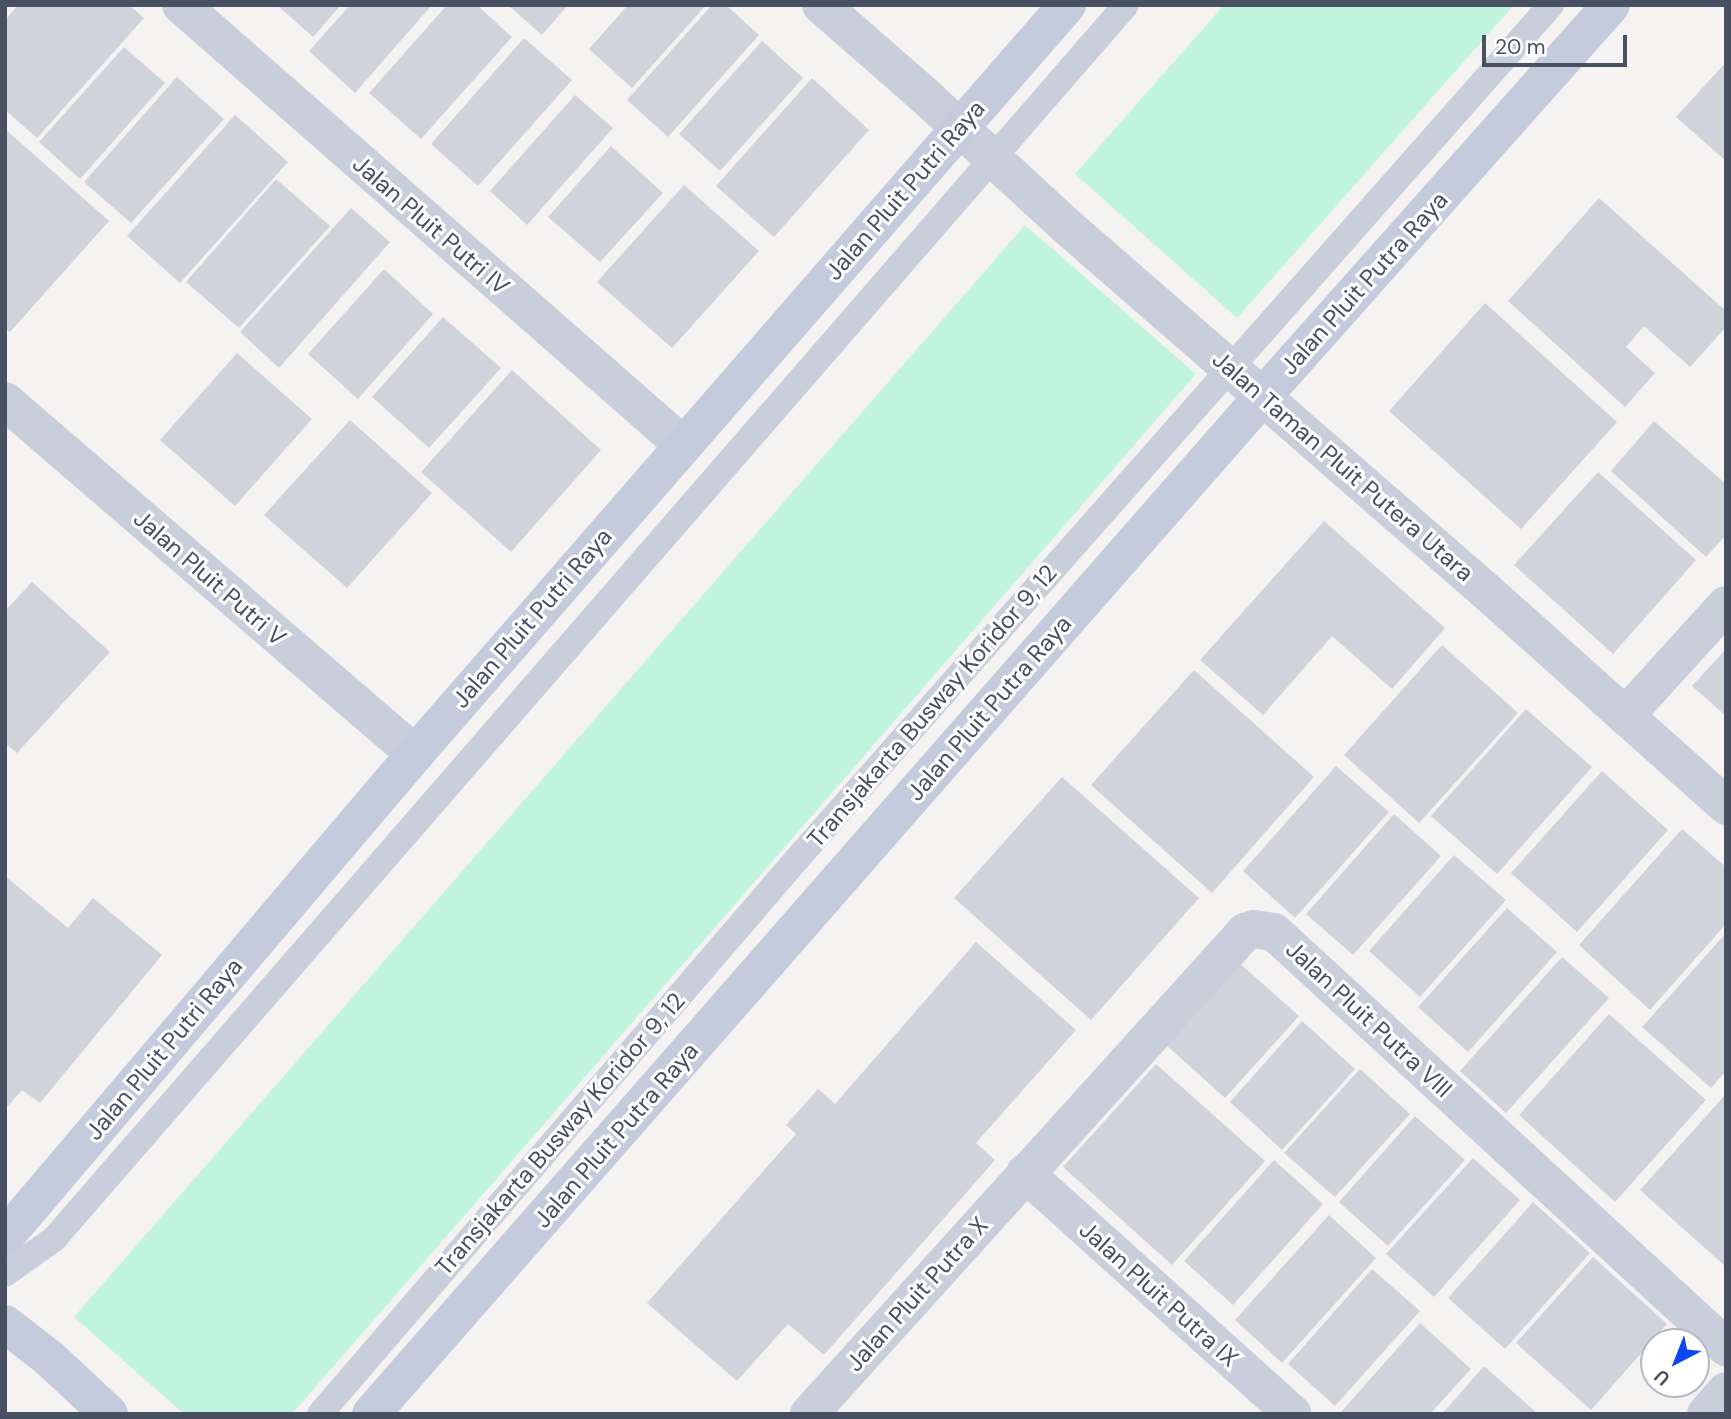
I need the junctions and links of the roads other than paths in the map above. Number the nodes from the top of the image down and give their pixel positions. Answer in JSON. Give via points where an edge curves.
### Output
{"nodes":[{"id":1,"x":181,"y":5,"type":"edge"},
{"id":2,"x":821,"y":5,"type":"edge"},
{"id":3,"x":1066,"y":5,"type":"edge"},
{"id":4,"x":1126,"y":5,"type":"edge"},
{"id":5,"x":1551,"y":5,"type":"edge"},
{"id":6,"x":1611,"y":5,"type":"edge"},
{"id":7,"x":960,"y":128,"type":"junction"},
{"id":8,"x":992,"y":159,"type":"junction"},
{"id":9,"x":1230,"y":368,"type":"junction"},
{"id":10,"x":1263,"y":397,"type":"junction"},
{"id":11,"x":5,"y":401,"type":"edge"},
{"id":12,"x":682,"y":444,"type":"junction"},
{"id":13,"x":1726,"y":605,"type":"edge"},
{"id":14,"x":1625,"y":716,"type":"junction"},
{"id":15,"x":415,"y":754,"type":"junction"},
{"id":16,"x":1726,"y":806,"type":"edge"},
{"id":17,"x":1026,"y":1173,"type":"junction"},
{"id":18,"x":5,"y":1237,"type":"edge"},
{"id":19,"x":5,"y":1274,"type":"edge"},
{"id":20,"x":5,"y":1324,"type":"edge"},
{"id":21,"x":1726,"y":1347,"type":"edge"},
{"id":22,"x":1726,"y":1391,"type":"edge"},
{"id":23,"x":109,"y":1414,"type":"edge"},
{"id":24,"x":320,"y":1414,"type":"edge"},
{"id":25,"x":371,"y":1414,"type":"edge"},
{"id":26,"x":809,"y":1414,"type":"edge"},
{"id":27,"x":1293,"y":1414,"type":"edge"},
{"id":28,"x":1706,"y":1414,"type":"edge"}],
"edges":[{"from":1,"to":12,"type":"street","name":"Jalan Pluit Putri IV"},
{"from":2,"to":7,"type":"street","name":"Jalan Taman Pluit Putera Utara"},
{"from":3,"to":7,"type":"street","name":"Jalan Pluit Putri Raya"},
{"from":4,"to":8,"type":"lane"},
{"from":5,"to":9,"type":"lane","name":"Transjakarta Busway Koridor 9, 12"},
{"from":6,"to":10,"type":"street","name":"Jalan Pluit Putra Raya"},
{"from":7,"to":8,"type":"street","name":"Jalan Taman Pluit Putera Utara"},
{"from":7,"to":12,"type":"street","name":"Jalan Pluit Putri Raya"},
{"from":8,"to":9,"type":"street","name":"Jalan Taman Pluit Putera Utara"},
{"from":8,"to":19,"type":"lane","via":[[54,1238]]},
{"from":9,"to":10,"type":"street","name":"Jalan Taman Pluit Putera Utara"},
{"from":9,"to":24,"type":"lane","name":"Transjakarta Busway Koridor 9, 12","via":[[797,859]]},
{"from":10,"to":14,"type":"street","name":"Jalan Taman Pluit Putera Utara"},
{"from":10,"to":25,"type":"street","name":"Jalan Pluit Putra Raya"},
{"from":11,"to":15,"type":"street","name":"Jalan Pluit Putri V"},
{"from":12,"to":15,"type":"street","name":"Jalan Pluit Putri Raya"},
{"from":13,"to":14,"type":"street"},
{"from":14,"to":16,"type":"street","name":"Jalan Taman Pluit Putera Utara"},
{"from":15,"to":18,"type":"street","name":"Jalan Pluit Putri Raya"},
{"from":17,"to":21,"type":"street","name":"Jalan Pluit Putra VIII","via":[[1245,932],[1265,928]]},
{"from":17,"to":26,"type":"street","name":"Jalan Pluit Putra X"},
{"from":17,"to":27,"type":"street","name":"Jalan Pluit Putra IX"},
{"from":20,"to":23,"type":"street"},
{"from":22,"to":28,"type":"street"}]}
